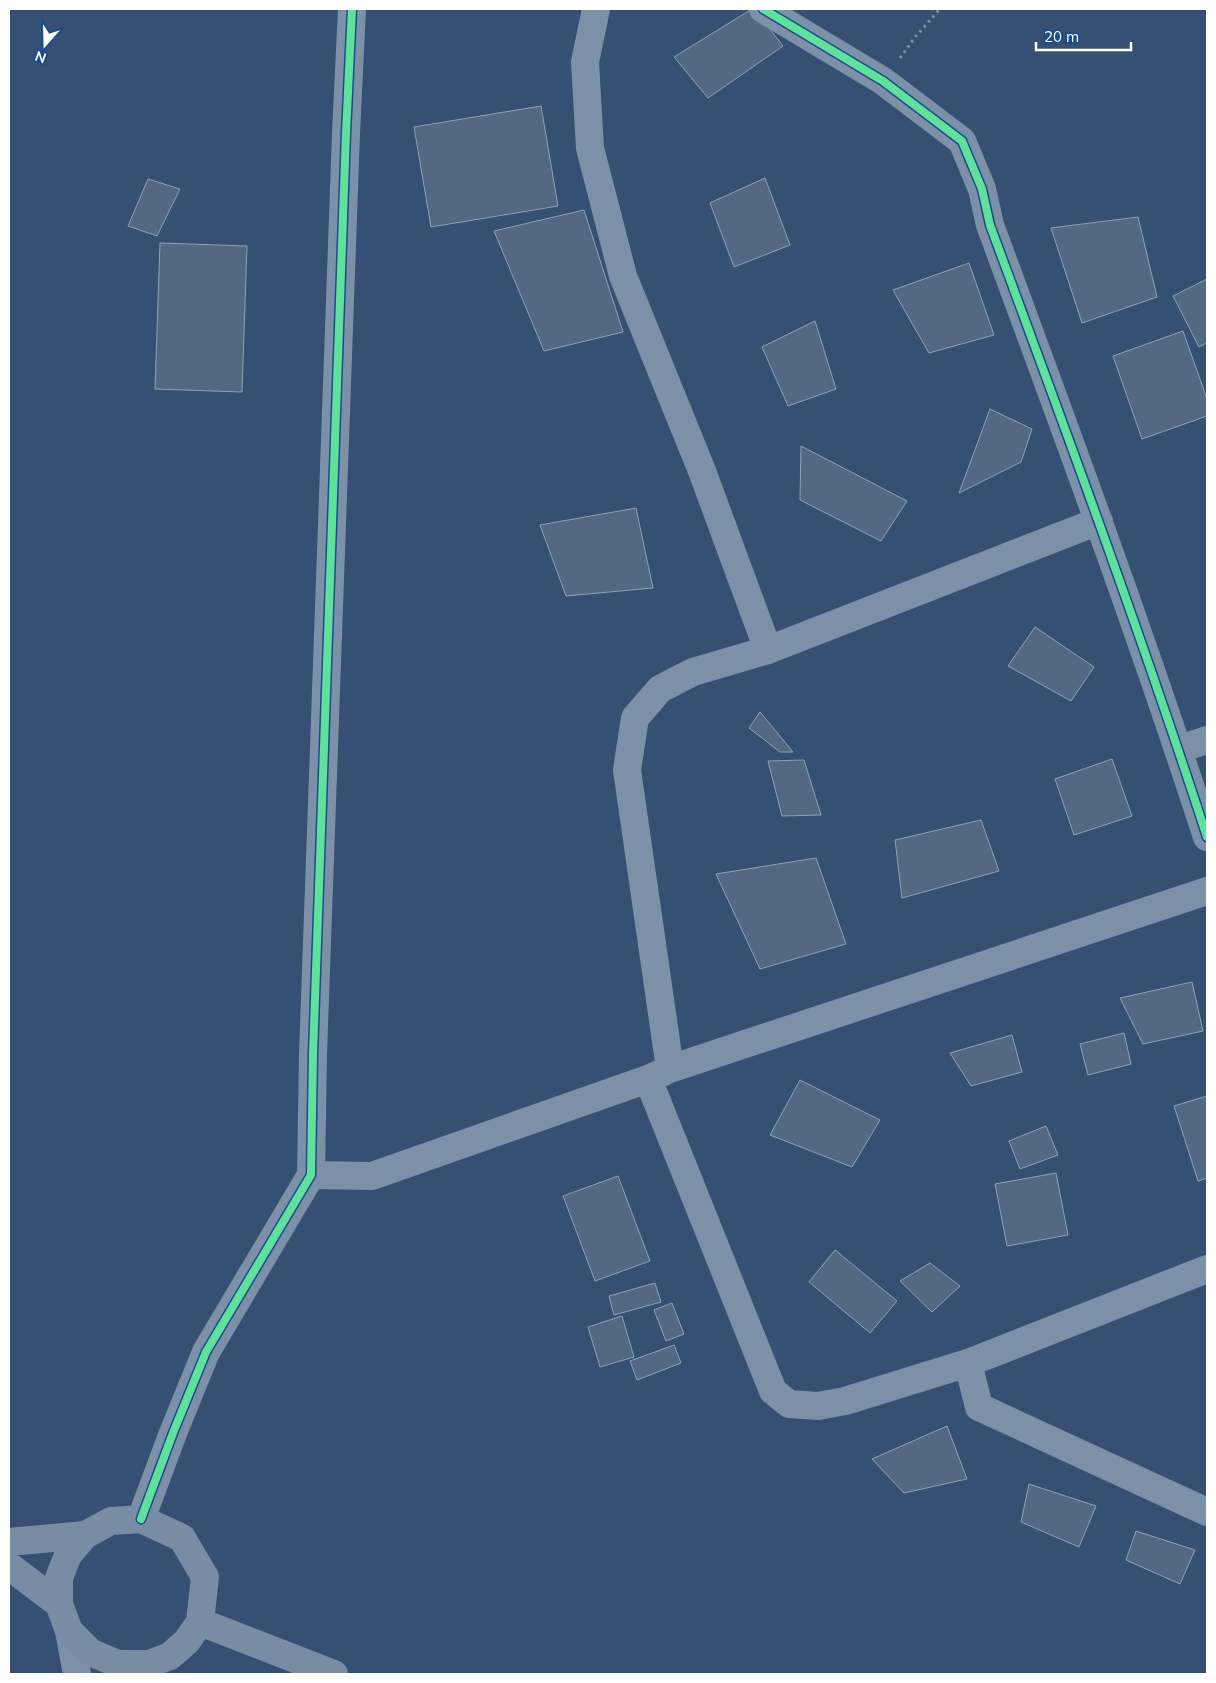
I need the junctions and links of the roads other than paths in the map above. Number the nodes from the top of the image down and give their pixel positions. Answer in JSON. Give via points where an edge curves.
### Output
{"nodes":[{"id":1,"x":352,"y":9,"type":"edge"},
{"id":2,"x":596,"y":9,"type":"edge"},
{"id":3,"x":763,"y":9,"type":"edge"},
{"id":4,"x":1099,"y":521,"type":"junction"},
{"id":5,"x":768,"y":650,"type":"junction"},
{"id":6,"x":1207,"y":740,"type":"edge"},
{"id":7,"x":1179,"y":750,"type":"junction"},
{"id":8,"x":1207,"y":836,"type":"edge"},
{"id":9,"x":1207,"y":891,"type":"edge"},
{"id":10,"x":659,"y":1074,"type":"junction"},
{"id":11,"x":311,"y":1175,"type":"junction"},
{"id":12,"x":1207,"y":1269,"type":"edge"},
{"id":13,"x":968,"y":1363,"type":"junction"},
{"id":14,"x":1207,"y":1512,"type":"edge"},
{"id":15,"x":141,"y":1519,"type":"junction"},
{"id":16,"x":84,"y":1535,"type":"junction"},
{"id":17,"x":9,"y":1542,"type":"edge"},
{"id":18,"x":9,"y":1566,"type":"edge"},
{"id":19,"x":59,"y":1604,"type":"junction"},
{"id":20,"x":200,"y":1622,"type":"junction"},
{"id":21,"x":69,"y":1631,"type":"junction"},
{"id":22,"x":146,"y":1669,"type":"edge"},
{"id":23,"x":77,"y":1674,"type":"edge"},
{"id":24,"x":334,"y":1674,"type":"edge"}],
"edges":[{"from":1,"to":11,"type":"street"},
{"from":2,"to":5,"type":"street","via":[[585,62],[590,148],[623,276],[702,470]]},
{"from":3,"to":4,"type":"street","via":[[883,81],[962,141],[982,189],[990,225]]},
{"from":4,"to":5,"type":"street"},
{"from":4,"to":7,"type":"street"},
{"from":5,"to":10,"type":"street","via":[[693,672],[660,689],[635,718],[627,770]]},
{"from":6,"to":7,"type":"street"},
{"from":7,"to":8,"type":"street"},
{"from":9,"to":10,"type":"street"},
{"from":10,"to":11,"type":"street","via":[[372,1176]]},
{"from":10,"to":13,"type":"street","via":[[773,1391],[790,1404],[818,1406],[845,1401]]},
{"from":11,"to":15,"type":"street","via":[[206,1352]]},
{"from":12,"to":13,"type":"street"},
{"from":13,"to":14,"type":"street","via":[[979,1406]]},
{"from":15,"to":16,"type":"main road","via":[[112,1521]]},
{"from":15,"to":20,"type":"main road","via":[[182,1538],[205,1577]]},
{"from":16,"to":17,"type":"main road"},
{"from":16,"to":19,"type":"main road","via":[[68,1555],[59,1578]]},
{"from":18,"to":19,"type":"main road"},
{"from":19,"to":21,"type":"main road"},
{"from":20,"to":22,"type":"main road","via":[[187,1641],[170,1656]]},
{"from":20,"to":24,"type":"main road"},
{"from":21,"to":22,"type":"main road","via":[[90,1652],[118,1664]]},
{"from":21,"to":23,"type":"street"}]}
